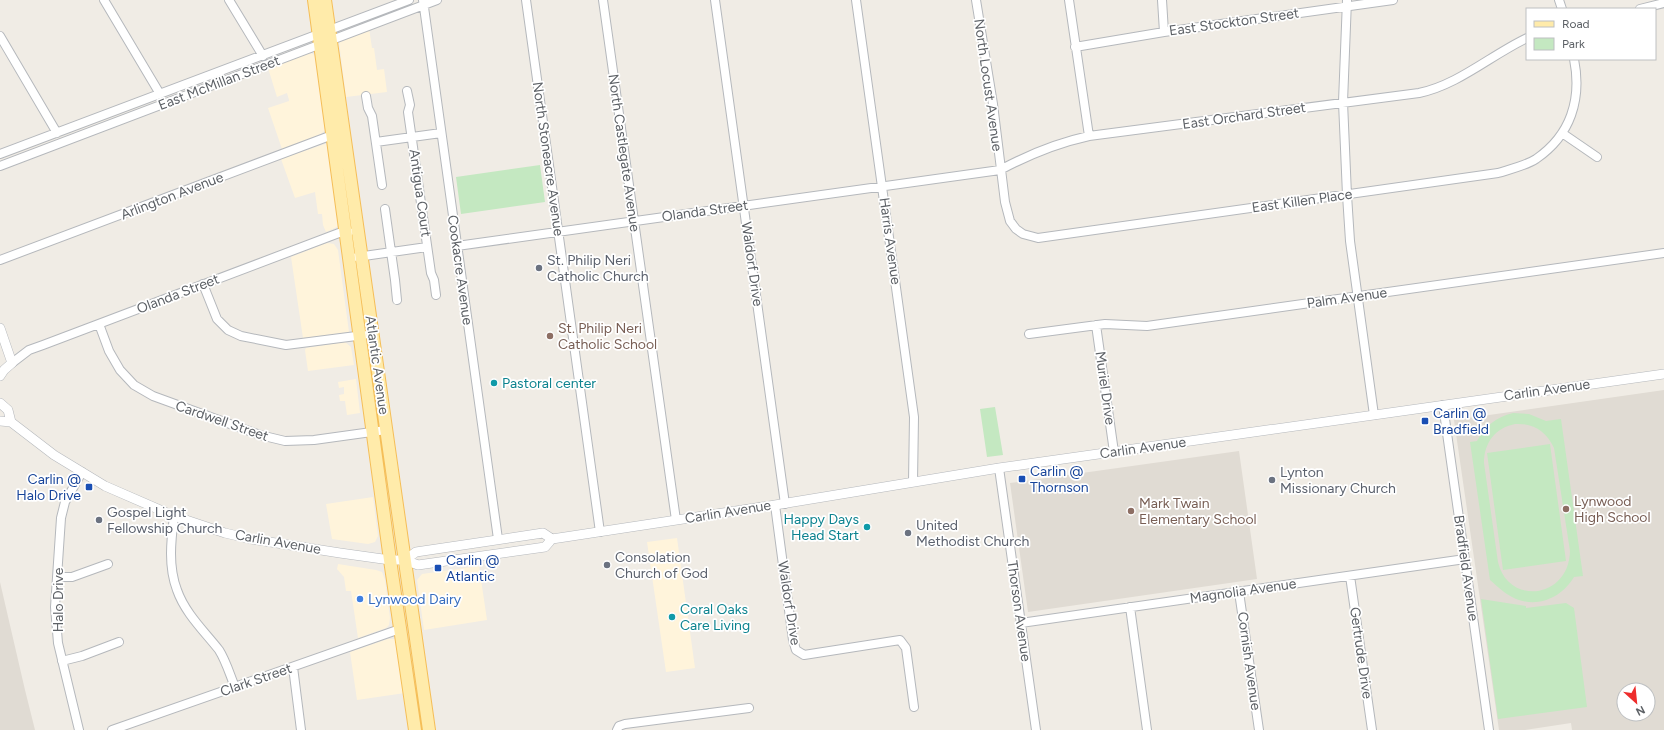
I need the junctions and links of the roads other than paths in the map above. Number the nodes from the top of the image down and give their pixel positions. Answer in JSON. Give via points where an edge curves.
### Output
{"nodes":[{"id":1,"x":104,"y":0,"type":"edge"},
{"id":2,"x":229,"y":0,"type":"edge"},
{"id":3,"x":314,"y":0,"type":"edge"},
{"id":4,"x":325,"y":0,"type":"edge"},
{"id":5,"x":409,"y":0,"type":"edge"},
{"id":6,"x":437,"y":0,"type":"edge"},
{"id":7,"x":526,"y":0,"type":"edge"},
{"id":8,"x":603,"y":0,"type":"edge"},
{"id":9,"x":715,"y":0,"type":"edge"},
{"id":10,"x":856,"y":0,"type":"edge"},
{"id":11,"x":976,"y":0,"type":"edge"},
{"id":12,"x":1069,"y":0,"type":"edge"},
{"id":13,"x":1162,"y":0,"type":"edge"},
{"id":14,"x":1393,"y":0,"type":"edge"},
{"id":15,"x":423,"y":3,"type":"edge"},
{"id":16,"x":1347,"y":3,"type":"edge"},
{"id":17,"x":1664,"y":3,"type":"edge"},
{"id":18,"x":1644,"y":8,"type":"edge"},
{"id":19,"x":1164,"y":32,"type":"junction"},
{"id":20,"x":0,"y":36,"type":"edge"},
{"id":21,"x":325,"y":37,"type":"junction"},
{"id":22,"x":1526,"y":39,"type":"edge"},
{"id":23,"x":1075,"y":47,"type":"junction"},
{"id":24,"x":263,"y":56,"type":"junction"},
{"id":25,"x":1574,"y":60,"type":"edge"},
{"id":26,"x":407,"y":91,"type":"dead end"},
{"id":27,"x":160,"y":94,"type":"junction"},
{"id":28,"x":366,"y":96,"type":"dead end"},
{"id":29,"x":1343,"y":102,"type":"junction"},
{"id":30,"x":57,"y":133,"type":"junction"},
{"id":31,"x":441,"y":133,"type":"junction"},
{"id":32,"x":1562,"y":133,"type":"junction"},
{"id":33,"x":338,"y":135,"type":"junction"},
{"id":34,"x":1089,"y":136,"type":"junction"},
{"id":35,"x":412,"y":137,"type":"junction"},
{"id":36,"x":376,"y":142,"type":"junction"},
{"id":37,"x":0,"y":154,"type":"edge"},
{"id":38,"x":1597,"y":157,"type":"dead end"},
{"id":39,"x":0,"y":166,"type":"edge"},
{"id":40,"x":1000,"y":170,"type":"junction"},
{"id":41,"x":953,"y":175,"type":"joint"},
{"id":42,"x":382,"y":185,"type":"dead end"},
{"id":43,"x":882,"y":186,"type":"junction"},
{"id":44,"x":1347,"y":195,"type":"junction"},
{"id":45,"x":744,"y":205,"type":"junction"},
{"id":46,"x":385,"y":209,"type":"dead end"},
{"id":47,"x":634,"y":221,"type":"junction"},
{"id":48,"x":358,"y":230,"type":"junction"},
{"id":49,"x":346,"y":232,"type":"junction"},
{"id":50,"x":558,"y":232,"type":"junction"},
{"id":51,"x":457,"y":246,"type":"junction"},
{"id":52,"x":427,"y":247,"type":"junction"},
{"id":53,"x":391,"y":252,"type":"junction"},
{"id":54,"x":1664,"y":253,"type":"edge"},
{"id":55,"x":362,"y":256,"type":"junction"},
{"id":56,"x":349,"y":258,"type":"junction"},
{"id":57,"x":0,"y":260,"type":"edge"},
{"id":58,"x":203,"y":284,"type":"junction"},
{"id":59,"x":436,"y":295,"type":"dead end"},
{"id":60,"x":1357,"y":297,"type":"junction"},
{"id":61,"x":396,"y":300,"type":"dead end"},
{"id":62,"x":99,"y":324,"type":"junction"},
{"id":63,"x":1096,"y":325,"type":"junction"},
{"id":64,"x":0,"y":328,"type":"edge"},
{"id":65,"x":373,"y":333,"type":"junction"},
{"id":66,"x":1029,"y":334,"type":"dead end"},
{"id":67,"x":359,"y":335,"type":"junction"},
{"id":68,"x":12,"y":362,"type":"junction"},
{"id":69,"x":1,"y":373,"type":"edge"},
{"id":70,"x":1664,"y":374,"type":"edge"},
{"id":71,"x":0,"y":403,"type":"edge"},
{"id":72,"x":1443,"y":405,"type":"junction"},
{"id":73,"x":1374,"y":415,"type":"junction"},
{"id":74,"x":0,"y":421,"type":"edge"},
{"id":75,"x":11,"y":422,"type":"junction"},
{"id":76,"x":386,"y":430,"type":"junction"},
{"id":77,"x":372,"y":432,"type":"junction"},
{"id":78,"x":1114,"y":452,"type":"junction"},
{"id":79,"x":999,"y":468,"type":"junction"},
{"id":80,"x":82,"y":472,"type":"junction"},
{"id":81,"x":912,"y":482,"type":"junction"},
{"id":82,"x":785,"y":504,"type":"junction"},
{"id":83,"x":775,"y":505,"type":"junction"},
{"id":84,"x":174,"y":516,"type":"junction"},
{"id":85,"x":676,"y":520,"type":"junction"},
{"id":86,"x":600,"y":532,"type":"junction"},
{"id":87,"x":498,"y":539,"type":"junction"},
{"id":88,"x":552,"y":539,"type":"junction"},
{"id":89,"x":1465,"y":559,"type":"junction"},
{"id":90,"x":390,"y":560,"type":"junction"},
{"id":91,"x":405,"y":560,"type":"junction"},
{"id":92,"x":108,"y":564,"type":"dead end"},
{"id":93,"x":1350,"y":576,"type":"junction"},
{"id":94,"x":57,"y":577,"type":"junction"},
{"id":95,"x":1239,"y":592,"type":"junction"},
{"id":96,"x":1130,"y":607,"type":"junction"},
{"id":97,"x":1021,"y":623,"type":"junction"},
{"id":98,"x":400,"y":629,"type":"junction"},
{"id":99,"x":119,"y":642,"type":"dead end"},
{"id":100,"x":62,"y":661,"type":"junction"},
{"id":101,"x":292,"y":667,"type":"junction"},
{"id":102,"x":235,"y":687,"type":"junction"},
{"id":103,"x":914,"y":707,"type":"dead end"},
{"id":104,"x":749,"y":708,"type":"dead end"},
{"id":105,"x":617,"y":729,"type":"edge"},
{"id":106,"x":79,"y":730,"type":"edge"},
{"id":107,"x":112,"y":730,"type":"edge"},
{"id":108,"x":301,"y":730,"type":"edge"},
{"id":109,"x":415,"y":730,"type":"edge"},
{"id":110,"x":429,"y":730,"type":"edge"},
{"id":111,"x":1036,"y":730,"type":"edge"},
{"id":112,"x":1147,"y":730,"type":"edge"},
{"id":113,"x":1259,"y":730,"type":"edge"},
{"id":114,"x":1372,"y":730,"type":"edge"},
{"id":115,"x":1489,"y":730,"type":"edge"}],
"edges":[{"from":1,"to":27,"type":"street"},
{"from":2,"to":24,"type":"street"},
{"from":3,"to":21,"type":"main road","name":"Atlantic Avenue"},
{"from":4,"to":21,"type":"main road","name":"Atlantic Avenue"},
{"from":5,"to":21,"type":"street","name":"East McMillan Street"},
{"from":6,"to":15,"type":"street","name":"East McMillan Street"},
{"from":7,"to":50,"type":"street","name":"North Stoneacre Avenue"},
{"from":8,"to":47,"type":"street","name":"North Castlegate Avenue"},
{"from":9,"to":45,"type":"street","name":"Waldorf Drive"},
{"from":10,"to":43,"type":"street","name":"Harris Avenue"},
{"from":11,"to":40,"type":"street","name":"North Locust Avenue"},
{"from":12,"to":23,"type":"street"},
{"from":13,"to":19,"type":"street"},
{"from":14,"to":16,"type":"street","name":"East Stockton Street"},
{"from":15,"to":21,"type":"street","name":"East McMillan Street"},
{"from":15,"to":31,"type":"street","name":"Cookacre Avenue"},
{"from":16,"to":19,"type":"street","name":"East Stockton Street"},
{"from":16,"to":29,"type":"street"},
{"from":17,"to":18,"type":"street"},
{"from":19,"to":23,"type":"street","name":"East Stockton Street"},
{"from":20,"to":30,"type":"street"},
{"from":21,"to":24,"type":"street","name":"East McMillan Street"},
{"from":21,"to":33,"type":"main road","name":"Atlantic Avenue"},
{"from":21,"to":39,"type":"street","name":"East McMillan Street"},
{"from":22,"to":29,"type":"street","name":"East Orchard Street","via":[[1434,90]]},
{"from":23,"to":34,"type":"street"},
{"from":24,"to":27,"type":"street","name":"East McMillan Street"},
{"from":25,"to":32,"type":"street","name":"East Killen Place","via":[[1577,73],[1574,111]]},
{"from":26,"to":35,"type":"street","name":"Antigua Court"},
{"from":27,"to":30,"type":"street","name":"East McMillan Street"},
{"from":28,"to":36,"type":"street"},
{"from":29,"to":34,"type":"street","name":"East Orchard Street"},
{"from":29,"to":44,"type":"street"},
{"from":30,"to":37,"type":"street","name":"East McMillan Street"},
{"from":31,"to":35,"type":"street"},
{"from":31,"to":51,"type":"street","name":"Cookacre Avenue"},
{"from":32,"to":38,"type":"street"},
{"from":32,"to":44,"type":"street","name":"East Killen Place","via":[[1535,159],[1498,173]]},
{"from":33,"to":48,"type":"main road","name":"Atlantic Avenue"},
{"from":33,"to":49,"type":"main road","name":"Atlantic Avenue"},
{"from":33,"to":57,"type":"street","name":"Arlington Avenue"},
{"from":34,"to":40,"type":"street","name":"East Orchard Street","via":[[1068,140]]},
{"from":35,"to":36,"type":"street"},
{"from":35,"to":52,"type":"street","name":"Antigua Court"},
{"from":36,"to":42,"type":"street"},
{"from":40,"to":41,"type":"street","name":"East Orchard Street"},
{"from":40,"to":44,"type":"street","name":"East Killen Place","via":[[1010,221],[1023,234],[1038,238]]},
{"from":41,"to":43,"type":"street","name":"Olanda Street"},
{"from":43,"to":45,"type":"street","name":"Olanda Street"},
{"from":43,"to":81,"type":"street","name":"Harris Avenue","via":[[914,417]]},
{"from":44,"to":60,"type":"street"},
{"from":45,"to":47,"type":"street","name":"Olanda Street"},
{"from":45,"to":82,"type":"street","name":"Waldorf Drive"},
{"from":46,"to":53,"type":"street"},
{"from":47,"to":50,"type":"street","name":"Olanda Street"},
{"from":47,"to":85,"type":"street","name":"North Castlegate Avenue"},
{"from":48,"to":49,"type":"street","name":"Olanda Street"},
{"from":48,"to":55,"type":"main road","name":"Atlantic Avenue"},
{"from":49,"to":56,"type":"main road","name":"Atlantic Avenue"},
{"from":49,"to":58,"type":"street","name":"Olanda Street"},
{"from":50,"to":51,"type":"street","name":"Olanda Street"},
{"from":50,"to":86,"type":"street","name":"North Stoneacre Avenue"},
{"from":51,"to":87,"type":"street","name":"Cookacre Avenue"},
{"from":52,"to":53,"type":"street"},
{"from":52,"to":59,"type":"street","name":"Antigua Court"},
{"from":53,"to":55,"type":"street"},
{"from":53,"to":61,"type":"street"},
{"from":54,"to":60,"type":"street","name":"Palm Avenue"},
{"from":55,"to":56,"type":"street"},
{"from":55,"to":65,"type":"main road","name":"Atlantic Avenue"},
{"from":56,"to":67,"type":"main road","name":"Atlantic Avenue"},
{"from":58,"to":62,"type":"street","name":"Olanda Street"},
{"from":58,"to":67,"type":"street","via":[[217,319],[234,334],[286,345]]},
{"from":60,"to":63,"type":"street","name":"Palm Avenue","via":[[1147,326]]},
{"from":60,"to":73,"type":"street"},
{"from":62,"to":68,"type":"street","name":"Olanda Street","via":[[29,350]]},
{"from":62,"to":77,"type":"street","name":"Cardwell Street","via":[[109,351],[120,370],[134,385],[153,396],[276,440],[303,441]]},
{"from":63,"to":66,"type":"street","name":"Palm Avenue"},
{"from":63,"to":78,"type":"street","name":"Muriel Drive"},
{"from":64,"to":68,"type":"street"},
{"from":65,"to":67,"type":"street"},
{"from":65,"to":76,"type":"main road","name":"Atlantic Avenue"},
{"from":67,"to":77,"type":"main road","name":"Atlantic Avenue"},
{"from":68,"to":69,"type":"street","name":"Olanda Street"},
{"from":70,"to":72,"type":"street","name":"Carlin Avenue"},
{"from":71,"to":75,"type":"street","name":"Carlin Avenue","via":[[8,410]]},
{"from":72,"to":73,"type":"street","name":"Carlin Avenue"},
{"from":72,"to":89,"type":"street","name":"Bradfield Avenue"},
{"from":73,"to":78,"type":"street","name":"Carlin Avenue"},
{"from":74,"to":75,"type":"street"},
{"from":75,"to":80,"type":"street","name":"Carlin Avenue","via":[[45,449]]},
{"from":76,"to":77,"type":"street","name":"Cardwell Street"},
{"from":76,"to":91,"type":"main road","name":"Atlantic Avenue"},
{"from":77,"to":90,"type":"main road","name":"Atlantic Avenue"},
{"from":78,"to":79,"type":"street","name":"Carlin Avenue"},
{"from":79,"to":81,"type":"street","name":"Carlin Avenue"},
{"from":79,"to":97,"type":"street","name":"Thorson Avenue"},
{"from":80,"to":84,"type":"street","name":"Carlin Avenue","via":[[129,498]]},
{"from":80,"to":94,"type":"street","name":"Halo Drive","via":[[63,510]]},
{"from":81,"to":82,"type":"street","name":"Carlin Avenue"},
{"from":82,"to":83,"type":"street","name":"Carlin Avenue"},
{"from":83,"to":85,"type":"street","name":"Carlin Avenue"},
{"from":83,"to":103,"type":"street","name":"Waldorf Drive","via":[[793,640],[798,653],[804,655],[897,639],[903,642],[906,648]]},
{"from":84,"to":90,"type":"street","name":"Carlin Avenue","via":[[251,539]]},
{"from":84,"to":102,"type":"street","via":[[171,559],[177,590],[189,614],[222,656]]},
{"from":85,"to":86,"type":"street","name":"Carlin Avenue"},
{"from":86,"to":88,"type":"street","name":"Carlin Avenue"},
{"from":87,"to":88,"type":"street","name":"Carlin Avenue","via":[[543,533]]},
{"from":87,"to":91,"type":"street","name":"Carlin Avenue","via":[[416,552]]},
{"from":88,"to":91,"type":"street","name":"Carlin Avenue","via":[[545,547],[418,565]]},
{"from":89,"to":93,"type":"street","name":"Magnolia Avenue"},
{"from":89,"to":115,"type":"street","name":"Bradfield Avenue"},
{"from":90,"to":91,"type":"street","name":"Carlin Avenue"},
{"from":90,"to":98,"type":"main road","name":"Atlantic Avenue"},
{"from":91,"to":110,"type":"main road","name":"Atlantic Avenue"},
{"from":92,"to":94,"type":"street","via":[[72,577]]},
{"from":93,"to":95,"type":"street","name":"Magnolia Avenue"},
{"from":93,"to":114,"type":"street","name":"Gertrude Drive"},
{"from":94,"to":100,"type":"street","name":"Halo Drive","via":[[56,626]]},
{"from":95,"to":96,"type":"street","name":"Magnolia Avenue"},
{"from":95,"to":113,"type":"street","name":"Cornish Avenue"},
{"from":96,"to":97,"type":"street","name":"Magnolia Avenue"},
{"from":96,"to":112,"type":"street"},
{"from":97,"to":111,"type":"street","name":"Thorson Avenue"},
{"from":98,"to":101,"type":"street","name":"Clark Street"},
{"from":98,"to":109,"type":"main road","name":"Atlantic Avenue"},
{"from":99,"to":100,"type":"street"},
{"from":100,"to":106,"type":"street","name":"Halo Drive"},
{"from":101,"to":102,"type":"street","name":"Clark Street"},
{"from":101,"to":108,"type":"street"},
{"from":102,"to":107,"type":"street","name":"Clark Street"},
{"from":104,"to":105,"type":"street","via":[[625,724]]}]}
